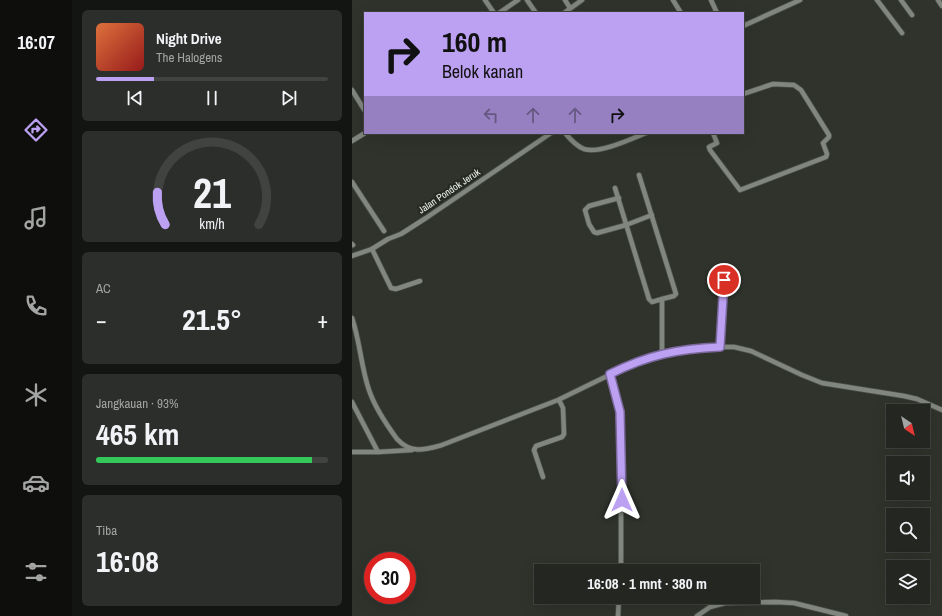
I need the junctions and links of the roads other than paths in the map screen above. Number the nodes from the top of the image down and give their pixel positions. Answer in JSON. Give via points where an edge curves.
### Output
{"nodes":[{"id":1,"x":486,"y":0,"type":"edge"},
{"id":2,"x":518,"y":0,"type":"edge"},
{"id":3,"x":527,"y":0,"type":"edge"},
{"id":4,"x":565,"y":0,"type":"edge"},
{"id":5,"x":582,"y":0,"type":"edge"},
{"id":6,"x":673,"y":0,"type":"edge"},
{"id":7,"x":711,"y":0,"type":"edge"},
{"id":8,"x":800,"y":0,"type":"edge"},
{"id":9,"x":877,"y":0,"type":"edge"},
{"id":10,"x":901,"y":0,"type":"edge"},
{"id":11,"x":938,"y":0,"type":"edge"},
{"id":12,"x":942,"y":6,"type":"edge"},
{"id":13,"x":570,"y":8,"type":"junction"},
{"id":14,"x":493,"y":12,"type":"edge"},
{"id":15,"x":500,"y":12,"type":"edge"},
{"id":16,"x":535,"y":12,"type":"edge"},
{"id":17,"x":565,"y":12,"type":"edge"},
{"id":18,"x":680,"y":12,"type":"edge"},
{"id":19,"x":717,"y":12,"type":"edge"},
{"id":20,"x":912,"y":15,"type":"dead end"},
{"id":21,"x":744,"y":26,"type":"edge"},
{"id":22,"x":902,"y":33,"type":"dead end"},
{"id":23,"x":352,"y":90,"type":"edge"},
{"id":24,"x":744,"y":94,"type":"edge"},
{"id":25,"x":364,"y":110,"type":"edge"},
{"id":26,"x":364,"y":134,"type":"edge"},
{"id":27,"x":550,"y":134,"type":"edge"},
{"id":28,"x":566,"y":134,"type":"edge"},
{"id":29,"x":643,"y":134,"type":"edge"},
{"id":30,"x":714,"y":134,"type":"edge"},
{"id":31,"x":352,"y":141,"type":"edge"},
{"id":32,"x":640,"y":175,"type":"dead end"},
{"id":33,"x":352,"y":182,"type":"edge"},
{"id":34,"x":615,"y":188,"type":"dead end"},
{"id":35,"x":618,"y":198,"type":"junction"},
{"id":36,"x":652,"y":215,"type":"junction"},
{"id":37,"x":626,"y":225,"type":"junction"},
{"id":38,"x":384,"y":231,"type":"dead end"},
{"id":39,"x":372,"y":249,"type":"junction"},
{"id":40,"x":352,"y":256,"type":"edge"},
{"id":41,"x":724,"y":280,"type":"dead end"},
{"id":42,"x":420,"y":281,"type":"dead end"},
{"id":43,"x":662,"y":299,"type":"junction"},
{"id":44,"x":352,"y":318,"type":"edge"},
{"id":45,"x":720,"y":347,"type":"junction"},
{"id":46,"x":662,"y":354,"type":"junction"},
{"id":47,"x":610,"y":374,"type":"junction"},
{"id":48,"x":559,"y":400,"type":"junction"},
{"id":49,"x":352,"y":402,"type":"edge"},
{"id":50,"x":942,"y":410,"type":"edge"},
{"id":51,"x":353,"y":450,"type":"edge"},
{"id":52,"x":412,"y":450,"type":"junction"},
{"id":53,"x":378,"y":452,"type":"junction"},
{"id":54,"x":542,"y":477,"type":"dead end"},
{"id":55,"x":621,"y":564,"type":"edge"},
{"id":56,"x":619,"y":604,"type":"edge"},
{"id":57,"x":618,"y":616,"type":"edge"},
{"id":58,"x":697,"y":616,"type":"edge"},
{"id":59,"x":846,"y":616,"type":"edge"}],
"edges":[{"from":1,"to":14,"type":"street"},
{"from":2,"to":15,"type":"street"},
{"from":3,"to":16,"type":"street"},
{"from":4,"to":13,"type":"street"},
{"from":5,"to":13,"type":"street"},
{"from":6,"to":18,"type":"street"},
{"from":7,"to":19,"type":"street"},
{"from":8,"to":21,"type":"street"},
{"from":9,"to":22,"type":"street"},
{"from":10,"to":20,"type":"street"},
{"from":11,"to":12,"type":"street"},
{"from":13,"to":17,"type":"street"},
{"from":23,"to":25,"type":"street"},
{"from":24,"to":30,"type":"street","via":[[773,84],[794,85],[801,90],[829,135],[823,142],[826,157],[739,190],[710,150],[709,147],[717,144]]},
{"from":26,"to":31,"type":"street"},
{"from":27,"to":39,"type":"street","name":"Jalan Pondok Jeruk","via":[[426,218]]},
{"from":28,"to":29,"type":"street","via":[[575,144],[584,149],[594,150]]},
{"from":32,"to":36,"type":"street"},
{"from":33,"to":38,"type":"street"},
{"from":34,"to":35,"type":"street"},
{"from":35,"to":37,"type":"street"},
{"from":35,"to":37,"type":"street","via":[[589,206],[585,210],[589,224],[597,233]]},
{"from":36,"to":37,"type":"street"},
{"from":36,"to":43,"type":"street","via":[[676,294]]},
{"from":37,"to":43,"type":"street","via":[[649,300],[652,302]]},
{"from":39,"to":40,"type":"street","name":"Jalan Pondok Jeruk"},
{"from":39,"to":42,"type":"street","via":[[392,288]]},
{"from":41,"to":45,"type":"street"},
{"from":43,"to":46,"type":"street"},
{"from":44,"to":52,"type":"street","via":[[372,398],[400,443]]},
{"from":45,"to":46,"type":"street"},
{"from":45,"to":50,"type":"street","via":[[751,351],[822,383],[904,396]]},
{"from":46,"to":47,"type":"street"},
{"from":47,"to":48,"type":"street"},
{"from":47,"to":55,"type":"street","via":[[621,424]]},
{"from":48,"to":52,"type":"street","via":[[442,445]]},
{"from":48,"to":54,"type":"street","via":[[563,408],[564,434],[534,448]]},
{"from":49,"to":53,"type":"street"},
{"from":51,"to":53,"type":"street"},
{"from":52,"to":53,"type":"street"},
{"from":56,"to":57,"type":"street"},
{"from":58,"to":59,"type":"street","via":[[710,607],[725,603],[776,602],[794,603]]}]}
